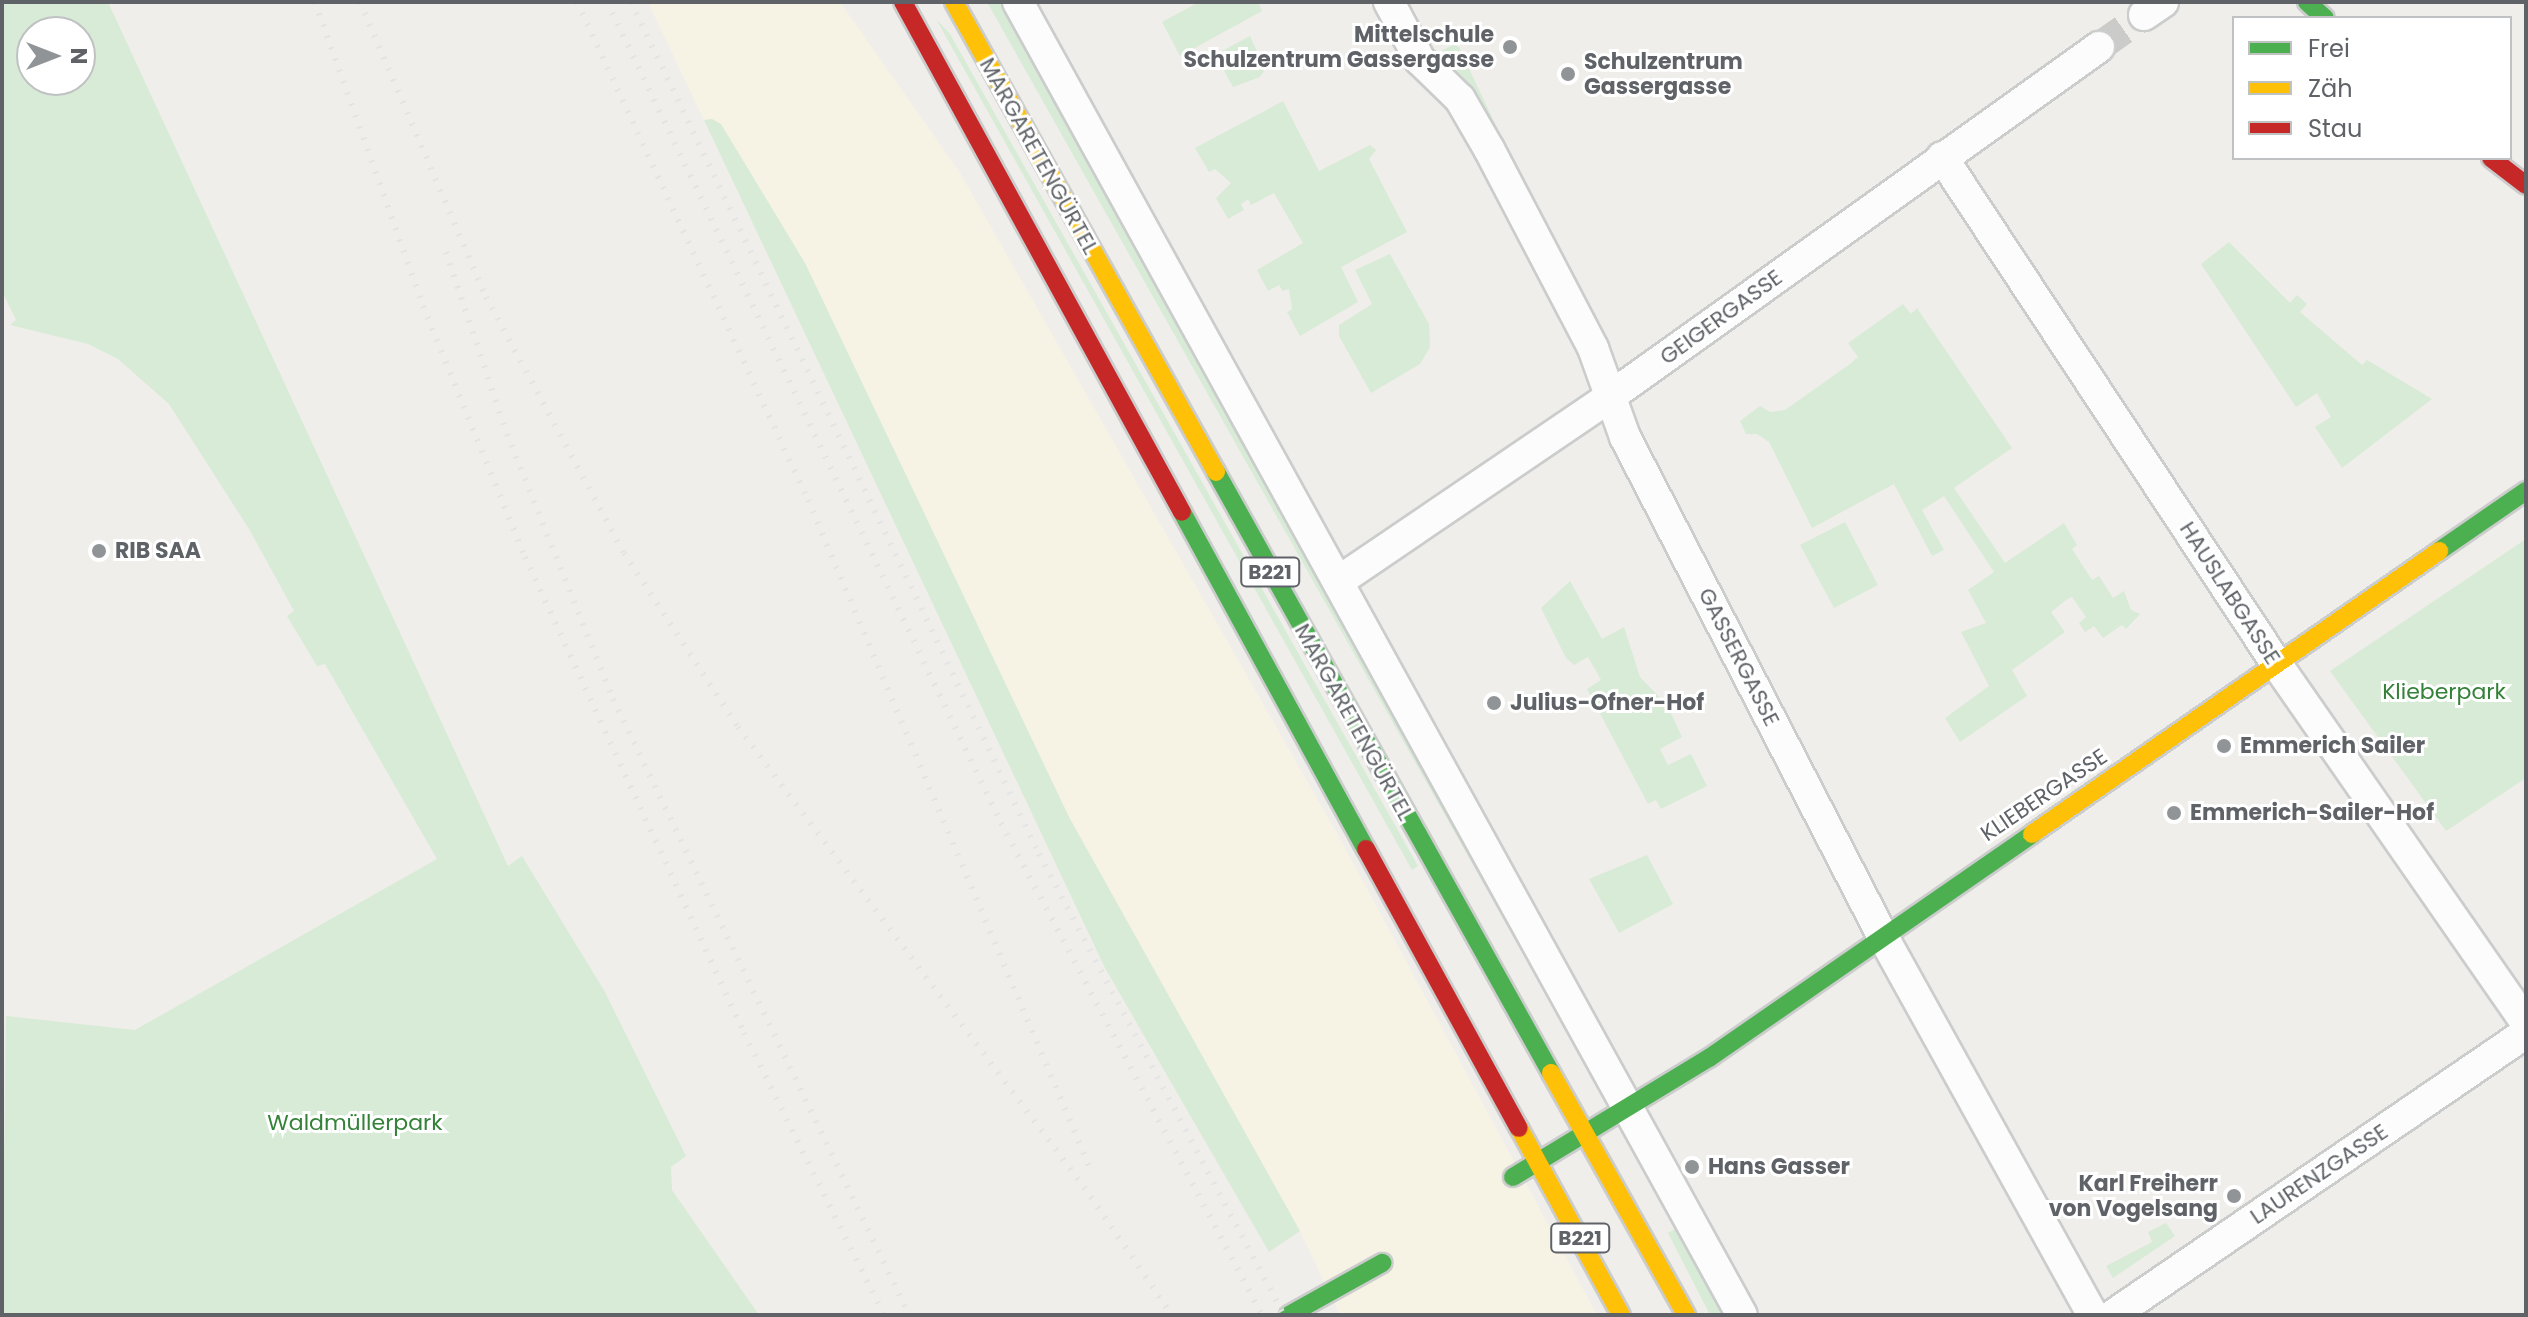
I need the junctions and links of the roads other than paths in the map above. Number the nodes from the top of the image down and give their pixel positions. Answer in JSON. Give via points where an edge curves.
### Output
{"nodes":[{"id":1,"x":903,"y":2,"type":"edge"},
{"id":2,"x":1018,"y":2,"type":"edge"},
{"id":3,"x":1389,"y":2,"type":"edge"},
{"id":4,"x":2307,"y":2,"type":"edge"},
{"id":5,"x":956,"y":5,"type":"edge"},
{"id":6,"x":2323,"y":16,"type":"edge"},
{"id":7,"x":2099,"y":47,"type":"tunnel mouth"},
{"id":8,"x":906,"y":51,"type":"dead end"},
{"id":9,"x":1942,"y":157,"type":"junction"},
{"id":10,"x":2494,"y":160,"type":"edge"},
{"id":11,"x":990,"y":161,"type":"junction"},
{"id":12,"x":2526,"y":185,"type":"edge"},
{"id":13,"x":1611,"y":396,"type":"junction"},
{"id":14,"x":2526,"y":491,"type":"edge"},
{"id":15,"x":1339,"y":581,"type":"junction"},
{"id":16,"x":2278,"y":666,"type":"junction"},
{"id":17,"x":1882,"y":935,"type":"junction"},
{"id":18,"x":2526,"y":1023,"type":"edge"},
{"id":19,"x":2526,"y":1033,"type":"edge"},
{"id":20,"x":1630,"y":1106,"type":"junction"},
{"id":21,"x":1585,"y":1132,"type":"junction"},
{"id":22,"x":1538,"y":1161,"type":"junction"},
{"id":23,"x":1513,"y":1177,"type":"dead end"},
{"id":24,"x":1382,"y":1263,"type":"dead end"},
{"id":25,"x":1289,"y":1315,"type":"edge"},
{"id":26,"x":1621,"y":1315,"type":"edge"},
{"id":27,"x":1686,"y":1315,"type":"edge"},
{"id":28,"x":1742,"y":1315,"type":"edge"},
{"id":29,"x":2093,"y":1315,"type":"edge"},
{"id":30,"x":2113,"y":1315,"type":"edge"}],
"edges":[{"from":1,"to":11,"type":"main road","name":"MARGARETENGÜRTEL","number":"B221"},
{"from":2,"to":15,"type":"street"},
{"from":3,"to":13,"type":"street","name":"GASSERGASSE","via":[[1420,60],[1460,99],[1489,149],[1593,348]]},
{"from":4,"to":6,"type":"main road"},
{"from":5,"to":21,"type":"main road","name":"MARGARETENGÜRTEL","number":"B221"},
{"from":7,"to":9,"type":"street","name":"GEIGERGASSE"},
{"from":8,"to":11,"type":"main road"},
{"from":9,"to":13,"type":"street","name":"GEIGERGASSE"},
{"from":9,"to":16,"type":"street","name":"HAUSLABGASSE"},
{"from":10,"to":12,"type":"main road"},
{"from":11,"to":22,"type":"main road","name":"MARGARETENGÜRTEL","number":"B221"},
{"from":13,"to":15,"type":"street","name":"GEIGERGASSE"},
{"from":13,"to":17,"type":"street","name":"GASSERGASSE","via":[[1625,437]]},
{"from":14,"to":16,"type":"main road","name":"KLIEBERGASSE"},
{"from":15,"to":20,"type":"street"},
{"from":16,"to":17,"type":"main road","name":"KLIEBERGASSE"},
{"from":16,"to":18,"type":"street","name":"HAUSLABGASSE"},
{"from":17,"to":20,"type":"main road","name":"KLIEBERGASSE","via":[[1709,1058]]},
{"from":17,"to":29,"type":"street","name":"GASSERGASSE"},
{"from":19,"to":30,"type":"street","name":"LAURENZGASSE"},
{"from":20,"to":21,"type":"main road","name":"KLIEBERGASSE"},
{"from":20,"to":28,"type":"street"},
{"from":21,"to":22,"type":"main road","name":"KLIEBERGASSE"},
{"from":21,"to":27,"type":"main road","name":"MARGARETENGÜRTEL","number":"B221"},
{"from":22,"to":23,"type":"main road","name":"KLIEBERGASSE"},
{"from":22,"to":26,"type":"main road","name":"MARGARETENGÜRTEL","number":"B221"},
{"from":24,"to":25,"type":"main road"}]}
